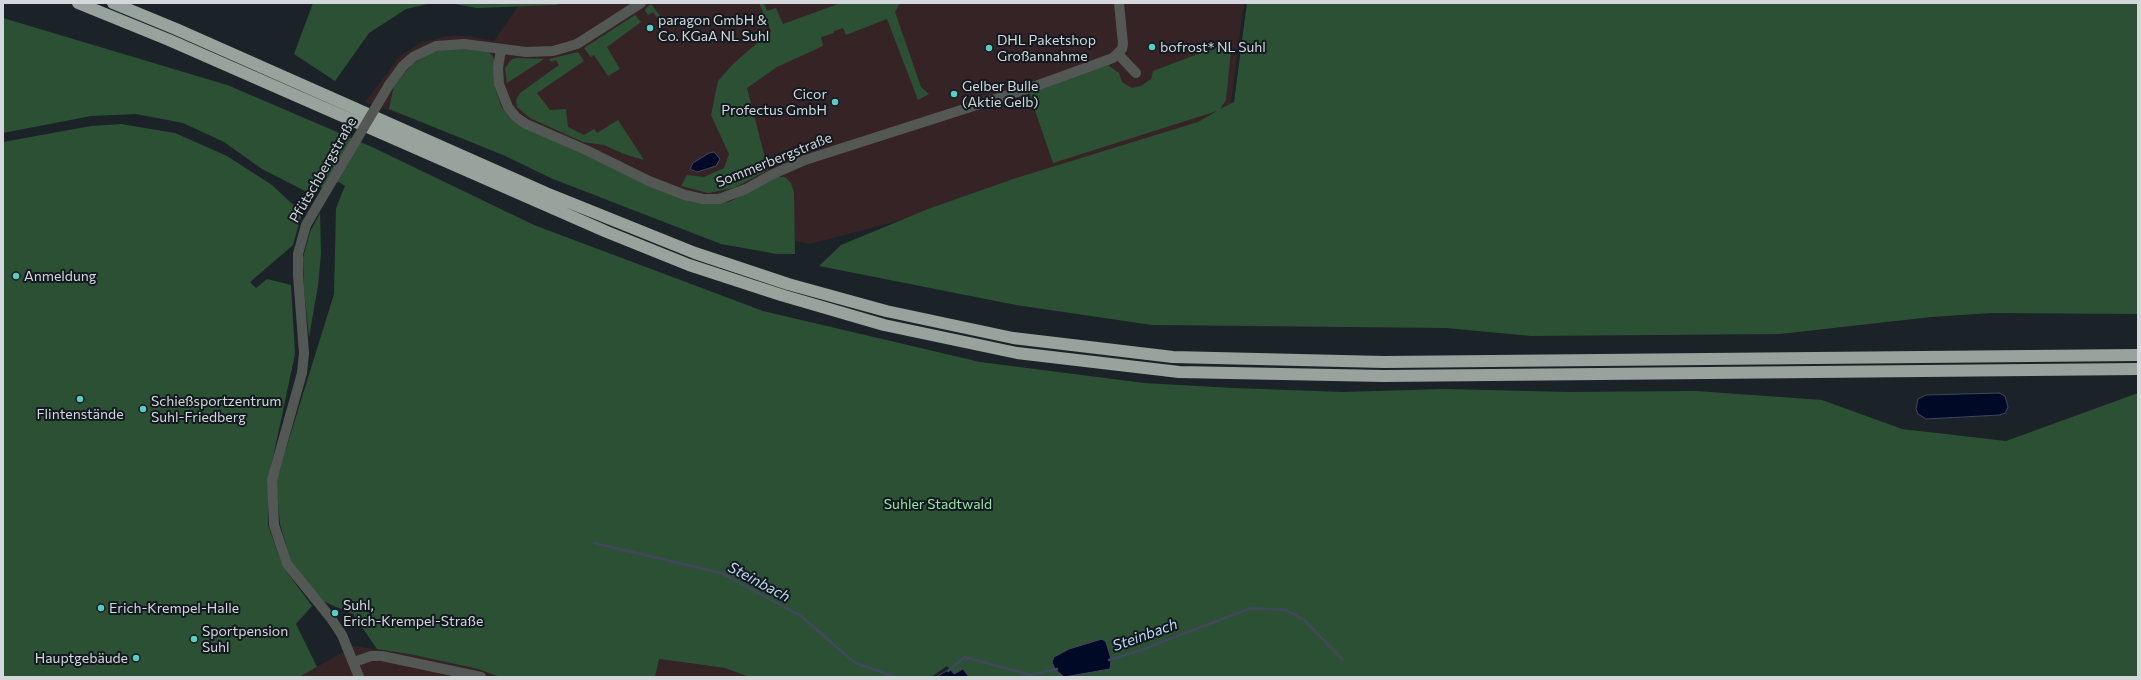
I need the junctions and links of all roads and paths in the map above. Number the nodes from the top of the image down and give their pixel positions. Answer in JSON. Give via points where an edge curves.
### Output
{"nodes":[{"id":1,"x":78,"y":3,"type":"edge"},
{"id":2,"x":113,"y":3,"type":"edge"},
{"id":3,"x":641,"y":3,"type":"edge"},
{"id":4,"x":1119,"y":3,"type":"edge"},
{"id":5,"x":501,"y":49,"type":"junction"},
{"id":6,"x":1118,"y":54,"type":"junction"},
{"id":7,"x":1136,"y":73,"type":"dead end"},
{"id":8,"x":2138,"y":355,"type":"edge"},
{"id":9,"x":2138,"y":369,"type":"edge"},
{"id":10,"x":354,"y":662,"type":"junction"},
{"id":11,"x":479,"y":676,"type":"edge"},
{"id":12,"x":359,"y":677,"type":"edge"}],
"edges":[{"from":1,"to":9,"type":"highway","via":[[689,265],[884,325],[1017,352],[1179,372],[1384,376]]},
{"from":2,"to":8,"type":"highway","via":[[554,196],[695,253],[788,284],[886,311],[1013,338],[1173,357],[1384,362]]},
{"from":3,"to":5,"type":"street","via":[[594,34],[566,48],[541,53]]},
{"from":4,"to":6,"type":"street","via":[[1123,44]]},
{"from":5,"to":6,"type":"street","name":"Sommerbergstraße","via":[[499,84],[508,107],[516,117],[649,181],[703,199],[731,196],[798,163],[1033,87],[1106,61]]},
{"from":5,"to":10,"type":"street","name":"Pfütschbergstraße","bridge":true,"via":[[464,44],[436,46],[413,57],[403,66],[389,85],[306,225],[298,254],[304,353],[302,373],[272,480],[274,525],[287,564],[330,617],[342,635]]},
{"from":6,"to":7,"type":"street"},
{"from":10,"to":11,"type":"street","via":[[371,656],[382,656]]},
{"from":10,"to":12,"type":"street","name":"Pfütschbergstraße"}]}
